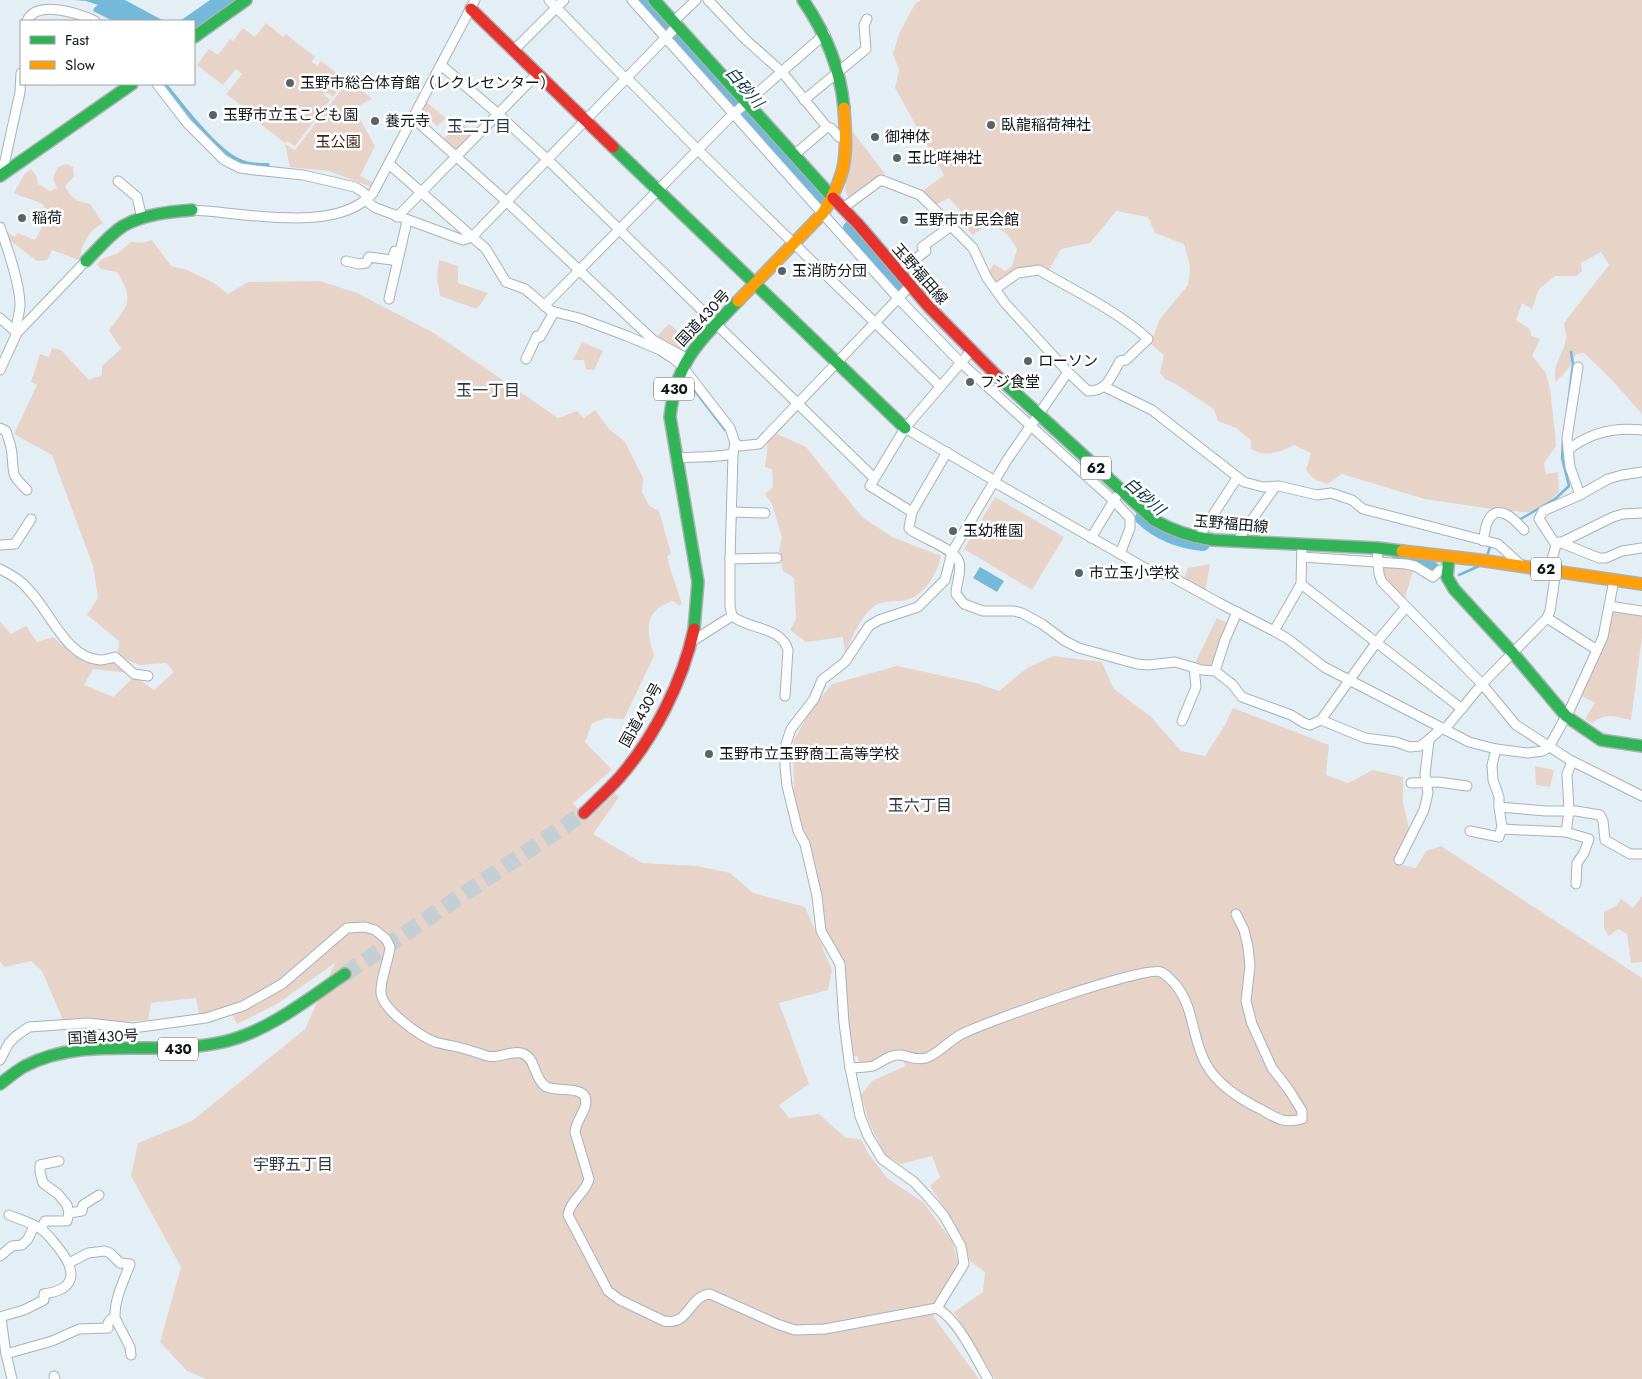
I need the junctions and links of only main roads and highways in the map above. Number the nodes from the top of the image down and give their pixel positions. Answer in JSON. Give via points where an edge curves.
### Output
{"nodes":[{"id":1,"x":246,"y":0,"type":"edge"},
{"id":2,"x":654,"y":0,"type":"edge"},
{"id":3,"x":803,"y":0,"type":"edge"},
{"id":4,"x":473,"y":2,"type":"edge"},
{"id":5,"x":195,"y":36,"type":"edge"},
{"id":6,"x":120,"y":88,"type":"edge"},
{"id":7,"x":1,"y":175,"type":"edge"},
{"id":8,"x":832,"y":198,"type":"junction"},
{"id":9,"x":192,"y":210,"type":"road end"},
{"id":10,"x":86,"y":261,"type":"road end"},
{"id":11,"x":755,"y":285,"type":"junction"},
{"id":12,"x":905,"y":428,"type":"road end"},
{"id":13,"x":1449,"y":557,"type":"junction"},
{"id":14,"x":1642,"y":584,"type":"edge"},
{"id":15,"x":1642,"y":746,"type":"edge"},
{"id":16,"x":584,"y":813,"type":"tunnel mouth"},
{"id":17,"x":345,"y":974,"type":"tunnel mouth"},
{"id":18,"x":1,"y":1080,"type":"edge"}],
"edges":[{"from":1,"to":5,"type":"main road"},
{"from":2,"to":8,"type":"main road","name":"玉野福田線","via":[[672,29],[740,109],[794,155]]},
{"from":3,"to":8,"type":"main road","name":"国道430号","number":"430","via":[[825,34],[840,72],[844,96],[844,166]]},
{"from":4,"to":11,"type":"main road","via":[[537,74]]},
{"from":6,"to":7,"type":"main road"},
{"from":8,"to":11,"type":"main road","name":"国道430号","number":"430","via":[[823,213]]},
{"from":8,"to":13,"type":"main road","name":"玉野福田線","number":"62","via":[[898,272],[904,292],[966,356],[1117,496],[1170,530],[1198,538],[1302,551]]},
{"from":9,"to":10,"type":"main road","via":[[142,218],[123,227]]},
{"from":11,"to":12,"type":"main road"},
{"from":11,"to":16,"type":"main road","name":"国道430号","number":"430","via":[[684,362],[670,407],[698,582],[691,642],[670,698],[650,737],[620,778]]},
{"from":13,"to":14,"type":"main road","name":"玉野福田線","number":"62"},
{"from":13,"to":15,"type":"main road","via":[[1448,582],[1566,716],[1601,740]]},
{"from":17,"to":18,"type":"main road","name":"国道430号","number":"430","via":[[255,1030],[227,1041],[183,1049],[71,1051],[39,1060]]}]}
